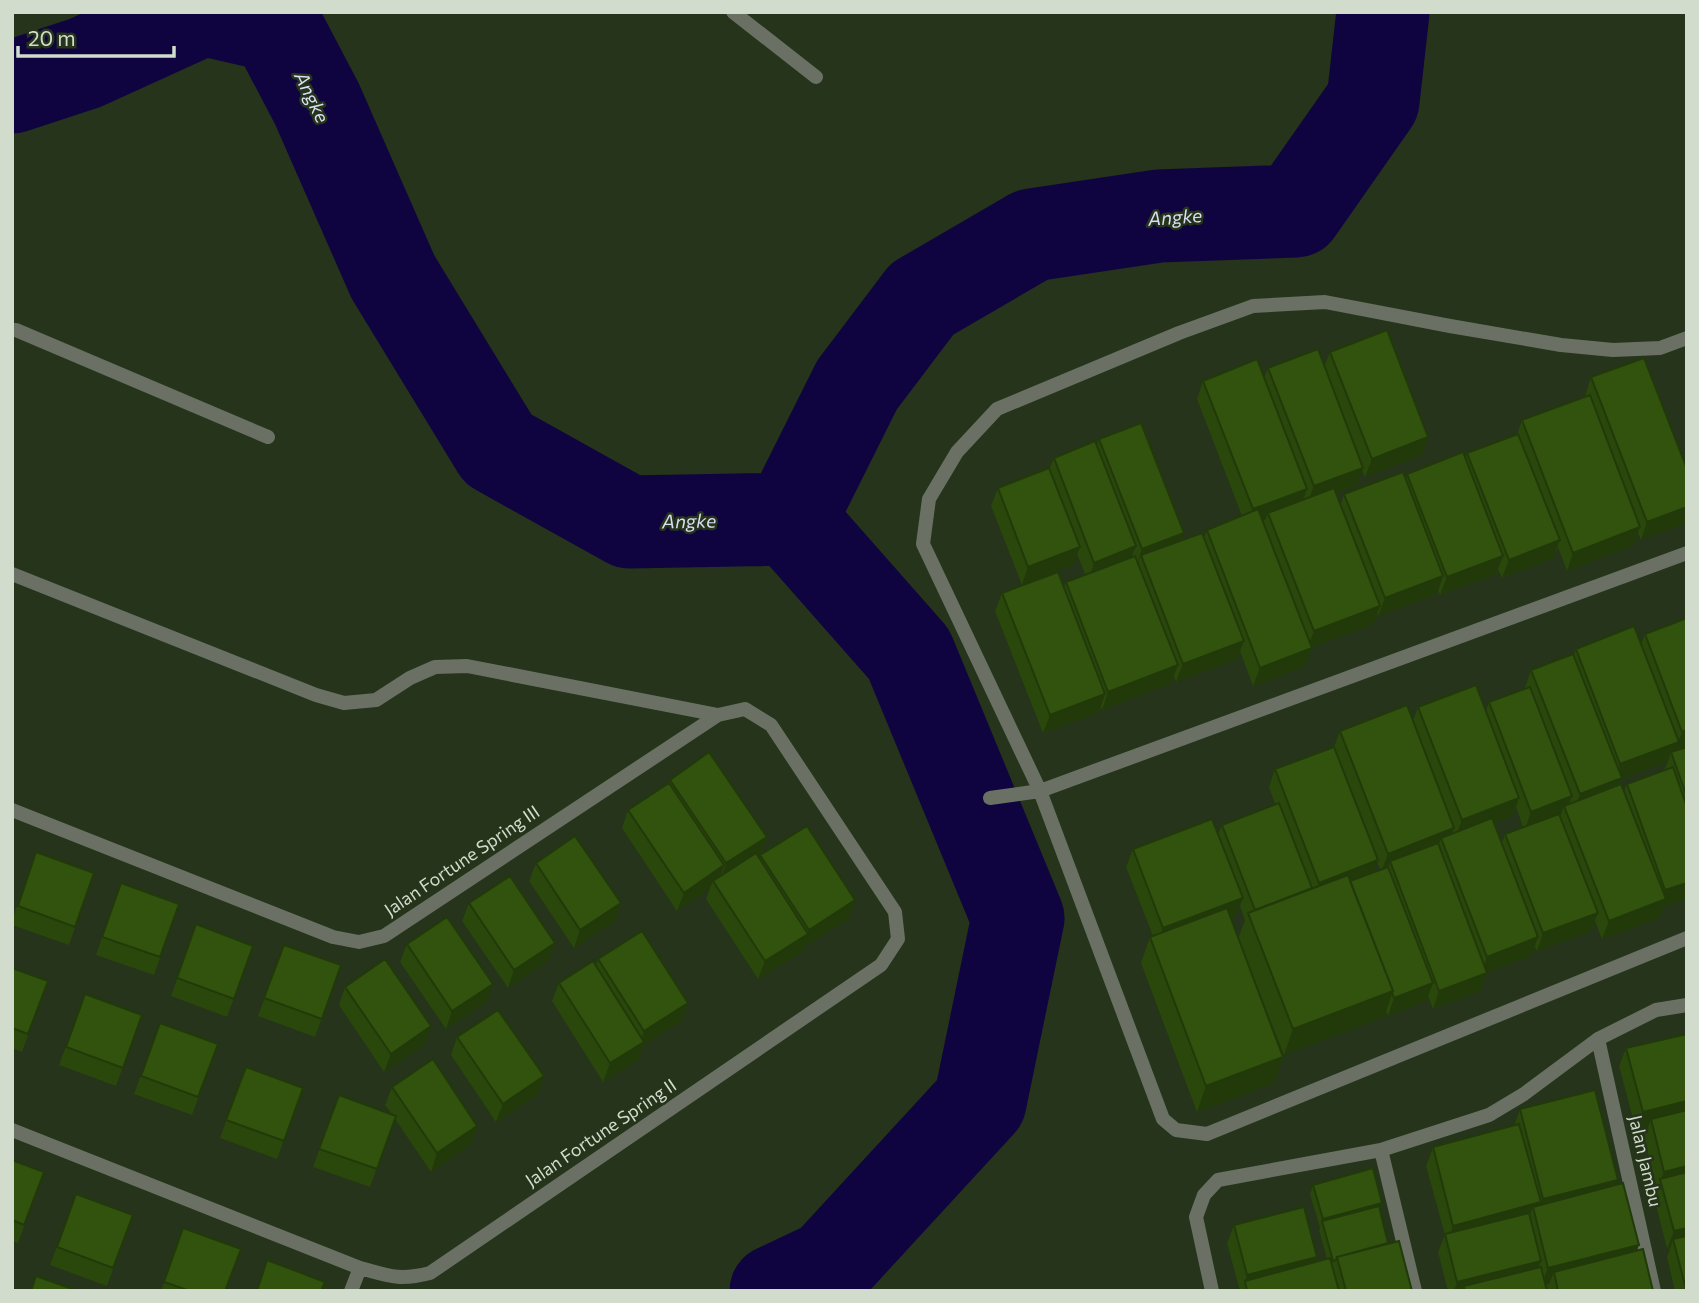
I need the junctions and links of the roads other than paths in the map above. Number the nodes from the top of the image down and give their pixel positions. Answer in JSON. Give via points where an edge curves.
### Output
{"nodes":[{"id":1,"x":733,"y":12,"type":"edge"},
{"id":2,"x":816,"y":77,"type":"dead end"},
{"id":3,"x":12,"y":330,"type":"edge"},
{"id":4,"x":1687,"y":338,"type":"edge"},
{"id":5,"x":268,"y":436,"type":"dead end"},
{"id":6,"x":1687,"y":553,"type":"edge"},
{"id":7,"x":12,"y":574,"type":"edge"},
{"id":8,"x":718,"y":715,"type":"junction"},
{"id":9,"x":1040,"y":791,"type":"junction"},
{"id":10,"x":990,"y":799,"type":"dead end"},
{"id":11,"x":12,"y":810,"type":"edge"},
{"id":12,"x":1687,"y":938,"type":"edge"},
{"id":13,"x":1687,"y":1005,"type":"edge"},
{"id":14,"x":1598,"y":1039,"type":"junction"},
{"id":15,"x":12,"y":1130,"type":"edge"},
{"id":16,"x":1381,"y":1150,"type":"junction"},
{"id":17,"x":360,"y":1268,"type":"junction"},
{"id":18,"x":351,"y":1291,"type":"edge"},
{"id":19,"x":1212,"y":1291,"type":"edge"},
{"id":20,"x":1415,"y":1291,"type":"edge"},
{"id":21,"x":1654,"y":1291,"type":"edge"}],
"edges":[{"from":1,"to":2,"type":"street"},
{"from":3,"to":5,"type":"street"},
{"from":4,"to":9,"type":"street","via":[[1660,348],[1613,350],[1561,345],[1325,302],[1253,306],[997,409],[957,452],[929,499],[923,544]]},
{"from":6,"to":9,"type":"street"},
{"from":7,"to":8,"type":"street","name":"Jalan Fortune Spring II","via":[[344,703],[376,700],[435,667],[467,666]]},
{"from":8,"to":11,"type":"street","name":"Jalan Fortune Spring III","via":[[384,936],[359,942],[333,937]]},
{"from":8,"to":17,"type":"street","name":"Jalan Fortune Spring II","via":[[745,709],[771,725],[895,912],[898,939],[881,965],[430,1273],[395,1278]]},
{"from":9,"to":10,"type":"street"},
{"from":9,"to":12,"type":"street","via":[[1163,1119],[1176,1130],[1207,1134]]},
{"from":13,"to":14,"type":"street","via":[[1656,1010]]},
{"from":14,"to":16,"type":"street","via":[[1489,1115]]},
{"from":14,"to":21,"type":"street","name":"Jalan Jambu"},
{"from":15,"to":17,"type":"street","name":"Jalan Fortune Spring II"},
{"from":16,"to":19,"type":"street","via":[[1218,1181],[1204,1195],[1196,1217]]},
{"from":16,"to":20,"type":"street"},
{"from":17,"to":18,"type":"street"}]}
